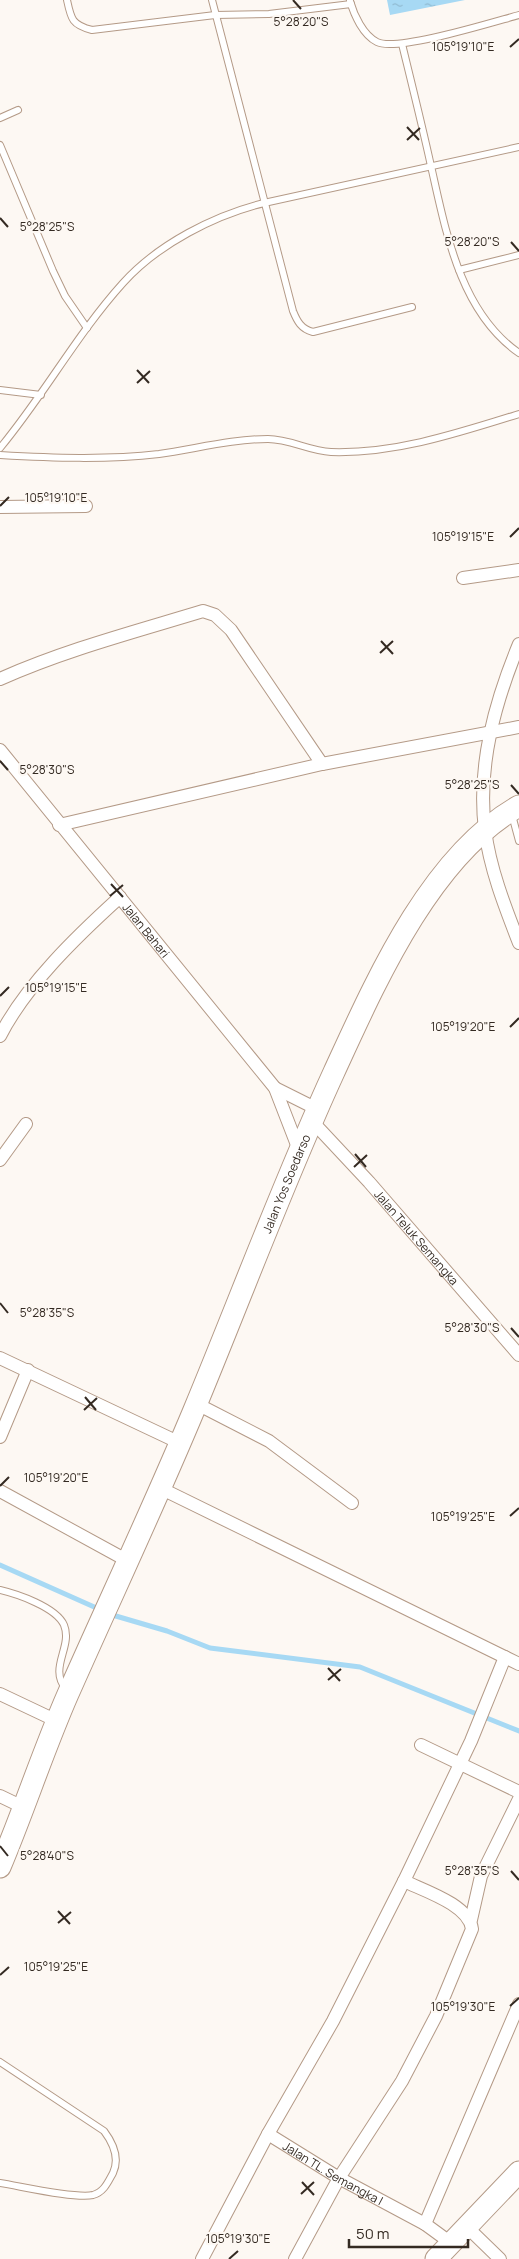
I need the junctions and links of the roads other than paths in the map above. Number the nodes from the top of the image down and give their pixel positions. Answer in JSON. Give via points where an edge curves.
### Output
{"nodes":[{"id":1,"x":67,"y":0,"type":"edge"},
{"id":2,"x":212,"y":0,"type":"edge"},
{"id":3,"x":350,"y":2,"type":"edge"},
{"id":4,"x":215,"y":15,"type":"junction"},
{"id":5,"x":519,"y":15,"type":"edge"},
{"id":6,"x":402,"y":44,"type":"junction"},
{"id":7,"x":18,"y":110,"type":"dead end"},
{"id":8,"x":0,"y":118,"type":"edge"},
{"id":9,"x":0,"y":145,"type":"edge"},
{"id":10,"x":519,"y":148,"type":"edge"},
{"id":11,"x":431,"y":167,"type":"junction"},
{"id":12,"x":264,"y":203,"type":"junction"},
{"id":13,"x":519,"y":255,"type":"edge"},
{"id":14,"x":458,"y":270,"type":"junction"},
{"id":15,"x":412,"y":307,"type":"dead end"},
{"id":16,"x":87,"y":328,"type":"junction"},
{"id":17,"x":519,"y":354,"type":"edge"},
{"id":18,"x":0,"y":390,"type":"edge"},
{"id":19,"x":41,"y":395,"type":"junction"},
{"id":20,"x":519,"y":414,"type":"edge"},
{"id":21,"x":0,"y":448,"type":"edge"},
{"id":22,"x":0,"y":455,"type":"edge"},
{"id":23,"x":86,"y":506,"type":"dead end"},
{"id":24,"x":0,"y":507,"type":"edge"},
{"id":25,"x":519,"y":570,"type":"edge"},
{"id":26,"x":462,"y":578,"type":"dead end"},
{"id":27,"x":519,"y":644,"type":"edge"},
{"id":28,"x":0,"y":680,"type":"edge"},
{"id":29,"x":519,"y":727,"type":"edge"},
{"id":30,"x":490,"y":733,"type":"junction"},
{"id":31,"x":0,"y":750,"type":"edge"},
{"id":32,"x":322,"y":764,"type":"junction"},
{"id":33,"x":515,"y":809,"type":"edge"},
{"id":34,"x":60,"y":825,"type":"junction"},
{"id":35,"x":485,"y":830,"type":"junction"},
{"id":36,"x":519,"y":841,"type":"edge"},
{"id":37,"x":120,"y":897,"type":"junction"},
{"id":38,"x":519,"y":943,"type":"edge"},
{"id":39,"x":0,"y":1036,"type":"edge"},
{"id":40,"x":275,"y":1088,"type":"junction"},
{"id":41,"x":314,"y":1114,"type":"junction"},
{"id":42,"x":26,"y":1124,"type":"dead end"},
{"id":43,"x":299,"y":1150,"type":"junction"},
{"id":44,"x":0,"y":1160,"type":"edge"},
{"id":45,"x":519,"y":1355,"type":"edge"},
{"id":46,"x":0,"y":1358,"type":"edge"},
{"id":47,"x":28,"y":1370,"type":"junction"},
{"id":48,"x":196,"y":1404,"type":"junction"},
{"id":49,"x":0,"y":1437,"type":"edge"},
{"id":50,"x":180,"y":1443,"type":"junction"},
{"id":51,"x":160,"y":1488,"type":"junction"},
{"id":52,"x":0,"y":1492,"type":"edge"},
{"id":53,"x":352,"y":1503,"type":"dead end"},
{"id":54,"x":128,"y":1561,"type":"junction"},
{"id":55,"x":0,"y":1590,"type":"edge"},
{"id":56,"x":505,"y":1657,"type":"junction"},
{"id":57,"x":519,"y":1664,"type":"edge"},
{"id":58,"x":69,"y":1692,"type":"junction"},
{"id":59,"x":0,"y":1694,"type":"edge"},
{"id":60,"x":57,"y":1721,"type":"junction"},
{"id":61,"x":421,"y":1745,"type":"dead end"},
{"id":62,"x":460,"y":1764,"type":"junction"},
{"id":63,"x":519,"y":1792,"type":"edge"},
{"id":64,"x":0,"y":1796,"type":"edge"},
{"id":65,"x":519,"y":1800,"type":"edge"},
{"id":66,"x":25,"y":1808,"type":"junction"},
{"id":67,"x":0,"y":1867,"type":"edge"},
{"id":68,"x":404,"y":1881,"type":"junction"},
{"id":69,"x":471,"y":1920,"type":"junction"},
{"id":70,"x":519,"y":2004,"type":"edge"},
{"id":71,"x":0,"y":2062,"type":"edge"},
{"id":72,"x":268,"y":2134,"type":"junction"},
{"id":73,"x":519,"y":2172,"type":"edge"},
{"id":74,"x":339,"y":2178,"type":"junction"},
{"id":75,"x":0,"y":2183,"type":"edge"},
{"id":76,"x":425,"y":2224,"type":"junction"},
{"id":77,"x":467,"y":2227,"type":"junction"},
{"id":78,"x":451,"y":2243,"type":"junction"},
{"id":79,"x":202,"y":2259,"type":"edge"},
{"id":80,"x":295,"y":2259,"type":"edge"},
{"id":81,"x":436,"y":2259,"type":"edge"},
{"id":82,"x":500,"y":2259,"type":"edge"}],
"edges":[{"from":1,"to":4,"type":"lane","via":[[70,17],[80,27],[92,30]]},
{"from":2,"to":4,"type":"lane"},
{"from":3,"to":4,"type":"lane","via":[[269,14]]},
{"from":3,"to":6,"type":"lane","via":[[363,29],[378,42]]},
{"from":4,"to":12,"type":"lane"},
{"from":5,"to":6,"type":"lane"},
{"from":6,"to":11,"type":"lane"},
{"from":7,"to":8,"type":"lane"},
{"from":9,"to":16,"type":"lane","via":[[53,271],[65,296]]},
{"from":10,"to":11,"type":"lane"},
{"from":11,"to":12,"type":"lane"},
{"from":11,"to":14,"type":"lane"},
{"from":12,"to":15,"type":"lane","via":[[293,310],[306,330],[313,332]]},
{"from":12,"to":16,"type":"lane","via":[[235,210],[198,227],[147,261],[124,282]]},
{"from":13,"to":14,"type":"lane"},
{"from":14,"to":17,"type":"lane","via":[[482,316]]},
{"from":16,"to":19,"type":"lane"},
{"from":18,"to":19,"type":"lane"},
{"from":19,"to":21,"type":"lane"},
{"from":20,"to":22,"type":"lane","via":[[447,436],[361,452],[328,452],[288,441],[246,441],[157,454],[56,458]]},
{"from":23,"to":24,"type":"street"},
{"from":25,"to":26,"type":"street"},
{"from":27,"to":30,"type":"street"},
{"from":28,"to":32,"type":"street","via":[[29,666],[203,611],[215,615],[231,630]]},
{"from":29,"to":30,"type":"street"},
{"from":30,"to":32,"type":"street"},
{"from":30,"to":35,"type":"street","via":[[483,775]]},
{"from":31,"to":34,"type":"street","name":"Jalan Bahari"},
{"from":32,"to":34,"type":"street"},
{"from":33,"to":35,"type":"highway","name":"Jalan Yos Soedarso"},
{"from":33,"to":36,"type":"lane"},
{"from":34,"to":37,"type":"street","name":"Jalan Bahari"},
{"from":35,"to":38,"type":"street","via":[[493,867]]},
{"from":35,"to":41,"type":"highway","name":"Jalan Yos Soedarso","via":[[443,874],[417,909],[369,996]]},
{"from":37,"to":39,"type":"street","via":[[70,942],[9,1018]]},
{"from":37,"to":40,"type":"street","name":"Jalan Bahari"},
{"from":40,"to":41,"type":"street","name":"Jalan Bahari"},
{"from":40,"to":43,"type":"street","name":"Jalan Bahari"},
{"from":41,"to":43,"type":"highway","name":"Jalan Yos Soedarso"},
{"from":41,"to":45,"type":"street","name":"Jalan Teluk Semangka"},
{"from":42,"to":44,"type":"street"},
{"from":43,"to":48,"type":"highway","name":"Jalan Yos Soedarso"},
{"from":46,"to":47,"type":"street"},
{"from":47,"to":49,"type":"street"},
{"from":47,"to":50,"type":"street"},
{"from":48,"to":50,"type":"highway","name":"Jalan Yos Soedarso"},
{"from":48,"to":53,"type":"street","via":[[269,1441]]},
{"from":50,"to":51,"type":"highway","name":"Jalan Yos Soedarso"},
{"from":51,"to":54,"type":"highway","name":"Jalan Yos Soedarso"},
{"from":51,"to":56,"type":"street"},
{"from":52,"to":54,"type":"street"},
{"from":54,"to":58,"type":"highway","name":"Jalan Yos Soedarso"},
{"from":55,"to":58,"type":"lane","via":[[22,1596],[55,1614],[64,1625],[65,1637],[58,1666],[60,1682]]},
{"from":56,"to":57,"type":"street"},
{"from":56,"to":62,"type":"street","via":[[489,1702]]},
{"from":58,"to":60,"type":"highway","name":"Jalan Yos Soedarso"},
{"from":59,"to":60,"type":"street"},
{"from":60,"to":66,"type":"highway","name":"Jalan Yos Soedarso"},
{"from":61,"to":62,"type":"street"},
{"from":62,"to":63,"type":"street"},
{"from":62,"to":68,"type":"street"},
{"from":64,"to":66,"type":"street"},
{"from":65,"to":69,"type":"street","via":[[481,1876]]},
{"from":66,"to":67,"type":"highway","name":"Jalan Yos Soedarso"},
{"from":68,"to":69,"type":"street","via":[[461,1909]]},
{"from":68,"to":72,"type":"street","via":[[333,2021]]},
{"from":69,"to":74,"type":"street","via":[[472,1929],[436,2016],[402,2081]]},
{"from":70,"to":76,"type":"street"},
{"from":71,"to":75,"type":"lane","via":[[104,2131],[114,2144],[116,2167],[106,2187],[92,2195]]},
{"from":72,"to":74,"type":"street","name":"Jalan TL. Semangka I"},
{"from":72,"to":79,"type":"street"},
{"from":73,"to":77,"type":"highway"},
{"from":74,"to":76,"type":"street","name":"Jalan TL. Semangka I"},
{"from":74,"to":80,"type":"street"},
{"from":76,"to":78,"type":"street","name":"Jalan TL. Semangka I"},
{"from":77,"to":78,"type":"highway"},
{"from":77,"to":82,"type":"street"},
{"from":78,"to":81,"type":"highway"}]}
